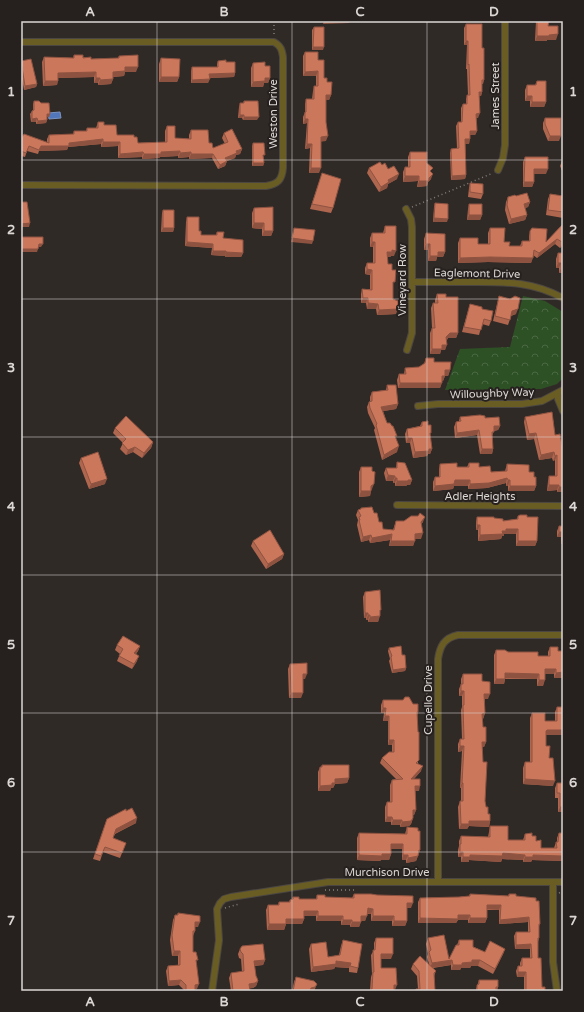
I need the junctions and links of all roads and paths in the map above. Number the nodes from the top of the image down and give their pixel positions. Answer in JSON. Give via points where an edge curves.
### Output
{"nodes":[{"id":1,"x":274,"y":21,"type":"edge"},
{"id":2,"x":505,"y":21,"type":"edge"},
{"id":3,"x":21,"y":42,"type":"edge"},
{"id":4,"x":274,"y":42,"type":"junction"},
{"id":5,"x":498,"y":170,"type":"joint"},
{"id":6,"x":21,"y":185,"type":"edge"},
{"id":7,"x":406,"y":209,"type":"joint"},
{"id":8,"x":412,"y":282,"type":"junction"},
{"id":9,"x":563,"y":298,"type":"edge"},
{"id":10,"x":407,"y":350,"type":"dead end"},
{"id":11,"x":561,"y":392,"type":"edge"},
{"id":12,"x":418,"y":406,"type":"dead end"},
{"id":13,"x":563,"y":410,"type":"edge"},
{"id":14,"x":397,"y":505,"type":"dead end"},
{"id":15,"x":563,"y":506,"type":"edge"},
{"id":16,"x":563,"y":635,"type":"edge"},
{"id":17,"x":438,"y":882,"type":"junction"},
{"id":18,"x":553,"y":882,"type":"junction"},
{"id":19,"x":563,"y":882,"type":"edge"},
{"id":20,"x":323,"y":890,"type":"dead end"},
{"id":21,"x":359,"y":890,"type":"dead end"},
{"id":22,"x":563,"y":891,"type":"edge"},
{"id":23,"x":553,"y":893,"type":"junction"},
{"id":24,"x":240,"y":903,"type":"dead end"},
{"id":25,"x":220,"y":909,"type":"junction"},
{"id":26,"x":212,"y":991,"type":"edge"},
{"id":27,"x":557,"y":991,"type":"edge"}],
"edges":[{"from":1,"to":4,"type":"path"},
{"from":2,"to":5,"type":"street","name":"James Street","via":[[505,146]]},
{"from":3,"to":4,"type":"street"},
{"from":4,"to":6,"type":"street","name":"Weston Drive","via":[[280,46],[283,57],[283,175],[274,185]]},
{"from":5,"to":7,"type":"path"},
{"from":7,"to":8,"type":"street","name":"Vineyard Row","via":[[412,227]]},
{"from":8,"to":9,"type":"street","name":"Eaglemont Drive","via":[[521,283],[547,290]]},
{"from":8,"to":10,"type":"street","name":"Vineyard Row","via":[[412,333]]},
{"from":11,"to":12,"type":"street","name":"Willoughby Way","via":[[542,401],[522,404]]},
{"from":11,"to":13,"type":"street","via":[[558,399]]},
{"from":14,"to":15,"type":"street","name":"Adler Heights"},
{"from":16,"to":17,"type":"street","name":"Cupello Drive","via":[[458,635],[451,636],[443,642],[438,659]]},
{"from":17,"to":18,"type":"street","name":"Murchison Drive"},
{"from":17,"to":25,"type":"street","name":"Murchison Drive","via":[[318,883],[231,897],[220,903]]},
{"from":18,"to":19,"type":"street","name":"Murchison Drive"},
{"from":18,"to":23,"type":"street"},
{"from":20,"to":21,"type":"path"},
{"from":22,"to":23,"type":"path"},
{"from":23,"to":27,"type":"street","via":[[553,962]]},
{"from":24,"to":25,"type":"path"},
{"from":25,"to":26,"type":"street","via":[[219,940]]}]}
